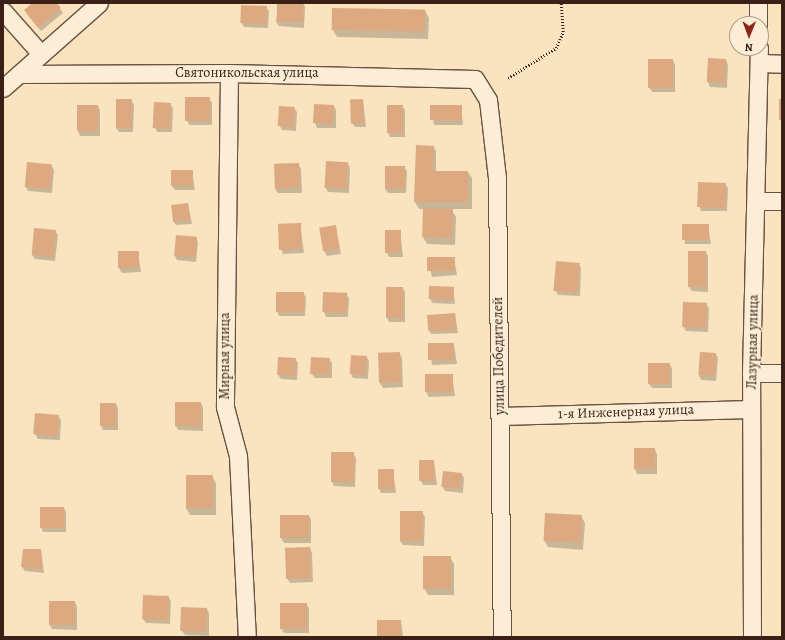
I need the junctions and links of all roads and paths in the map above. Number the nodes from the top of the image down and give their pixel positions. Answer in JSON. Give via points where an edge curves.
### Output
{"nodes":[{"id":1,"x":99,"y":3,"type":"edge"},
{"id":2,"x":562,"y":3,"type":"edge"},
{"id":3,"x":758,"y":3,"type":"edge"},
{"id":4,"x":3,"y":11,"type":"edge"},
{"id":5,"x":758,"y":16,"type":"edge"},
{"id":6,"x":41,"y":54,"type":"junction"},
{"id":7,"x":759,"y":56,"type":"edge"},
{"id":8,"x":782,"y":64,"type":"edge"},
{"id":9,"x":230,"y":73,"type":"junction"},
{"id":10,"x":19,"y":74,"type":"junction"},
{"id":11,"x":508,"y":78,"type":"dead end"},
{"id":12,"x":475,"y":79,"type":"joint"},
{"id":13,"x":3,"y":88,"type":"edge"},
{"id":14,"x":756,"y":201,"type":"junction"},
{"id":15,"x":782,"y":201,"type":"edge"},
{"id":16,"x":751,"y":373,"type":"junction"},
{"id":17,"x":782,"y":373,"type":"edge"},
{"id":18,"x":751,"y":409,"type":"junction"},
{"id":19,"x":500,"y":416,"type":"junction"},
{"id":20,"x":248,"y":637,"type":"edge"},
{"id":21,"x":502,"y":637,"type":"edge"},
{"id":22,"x":752,"y":637,"type":"edge"}],
"edges":[{"from":1,"to":6,"type":"street"},
{"from":2,"to":11,"type":"path","via":[[563,32],[556,48]]},
{"from":3,"to":5,"type":"street"},
{"from":4,"to":6,"type":"street"},
{"from":6,"to":10,"type":"street"},
{"from":7,"to":8,"type":"street"},
{"from":7,"to":14,"type":"street","name":"Лазурная улица"},
{"from":9,"to":10,"type":"street","name":"Святоникольская улица"},
{"from":9,"to":12,"type":"street","name":"Святоникольская улица"},
{"from":9,"to":20,"type":"street","name":"Мирная улица","via":[[225,406],[238,456]]},
{"from":10,"to":13,"type":"street"},
{"from":12,"to":19,"type":"street","name":"улица Победителей","via":[[488,100],[496,157]]},
{"from":14,"to":15,"type":"street"},
{"from":14,"to":16,"type":"street","name":"Лазурная улица"},
{"from":16,"to":17,"type":"street"},
{"from":16,"to":18,"type":"street","name":"Лазурная улица"},
{"from":18,"to":19,"type":"street","name":"1-я Инженерная улица"},
{"from":18,"to":22,"type":"street","name":"Лазурная улица"},
{"from":19,"to":21,"type":"street","name":"улица Победителей"}]}
